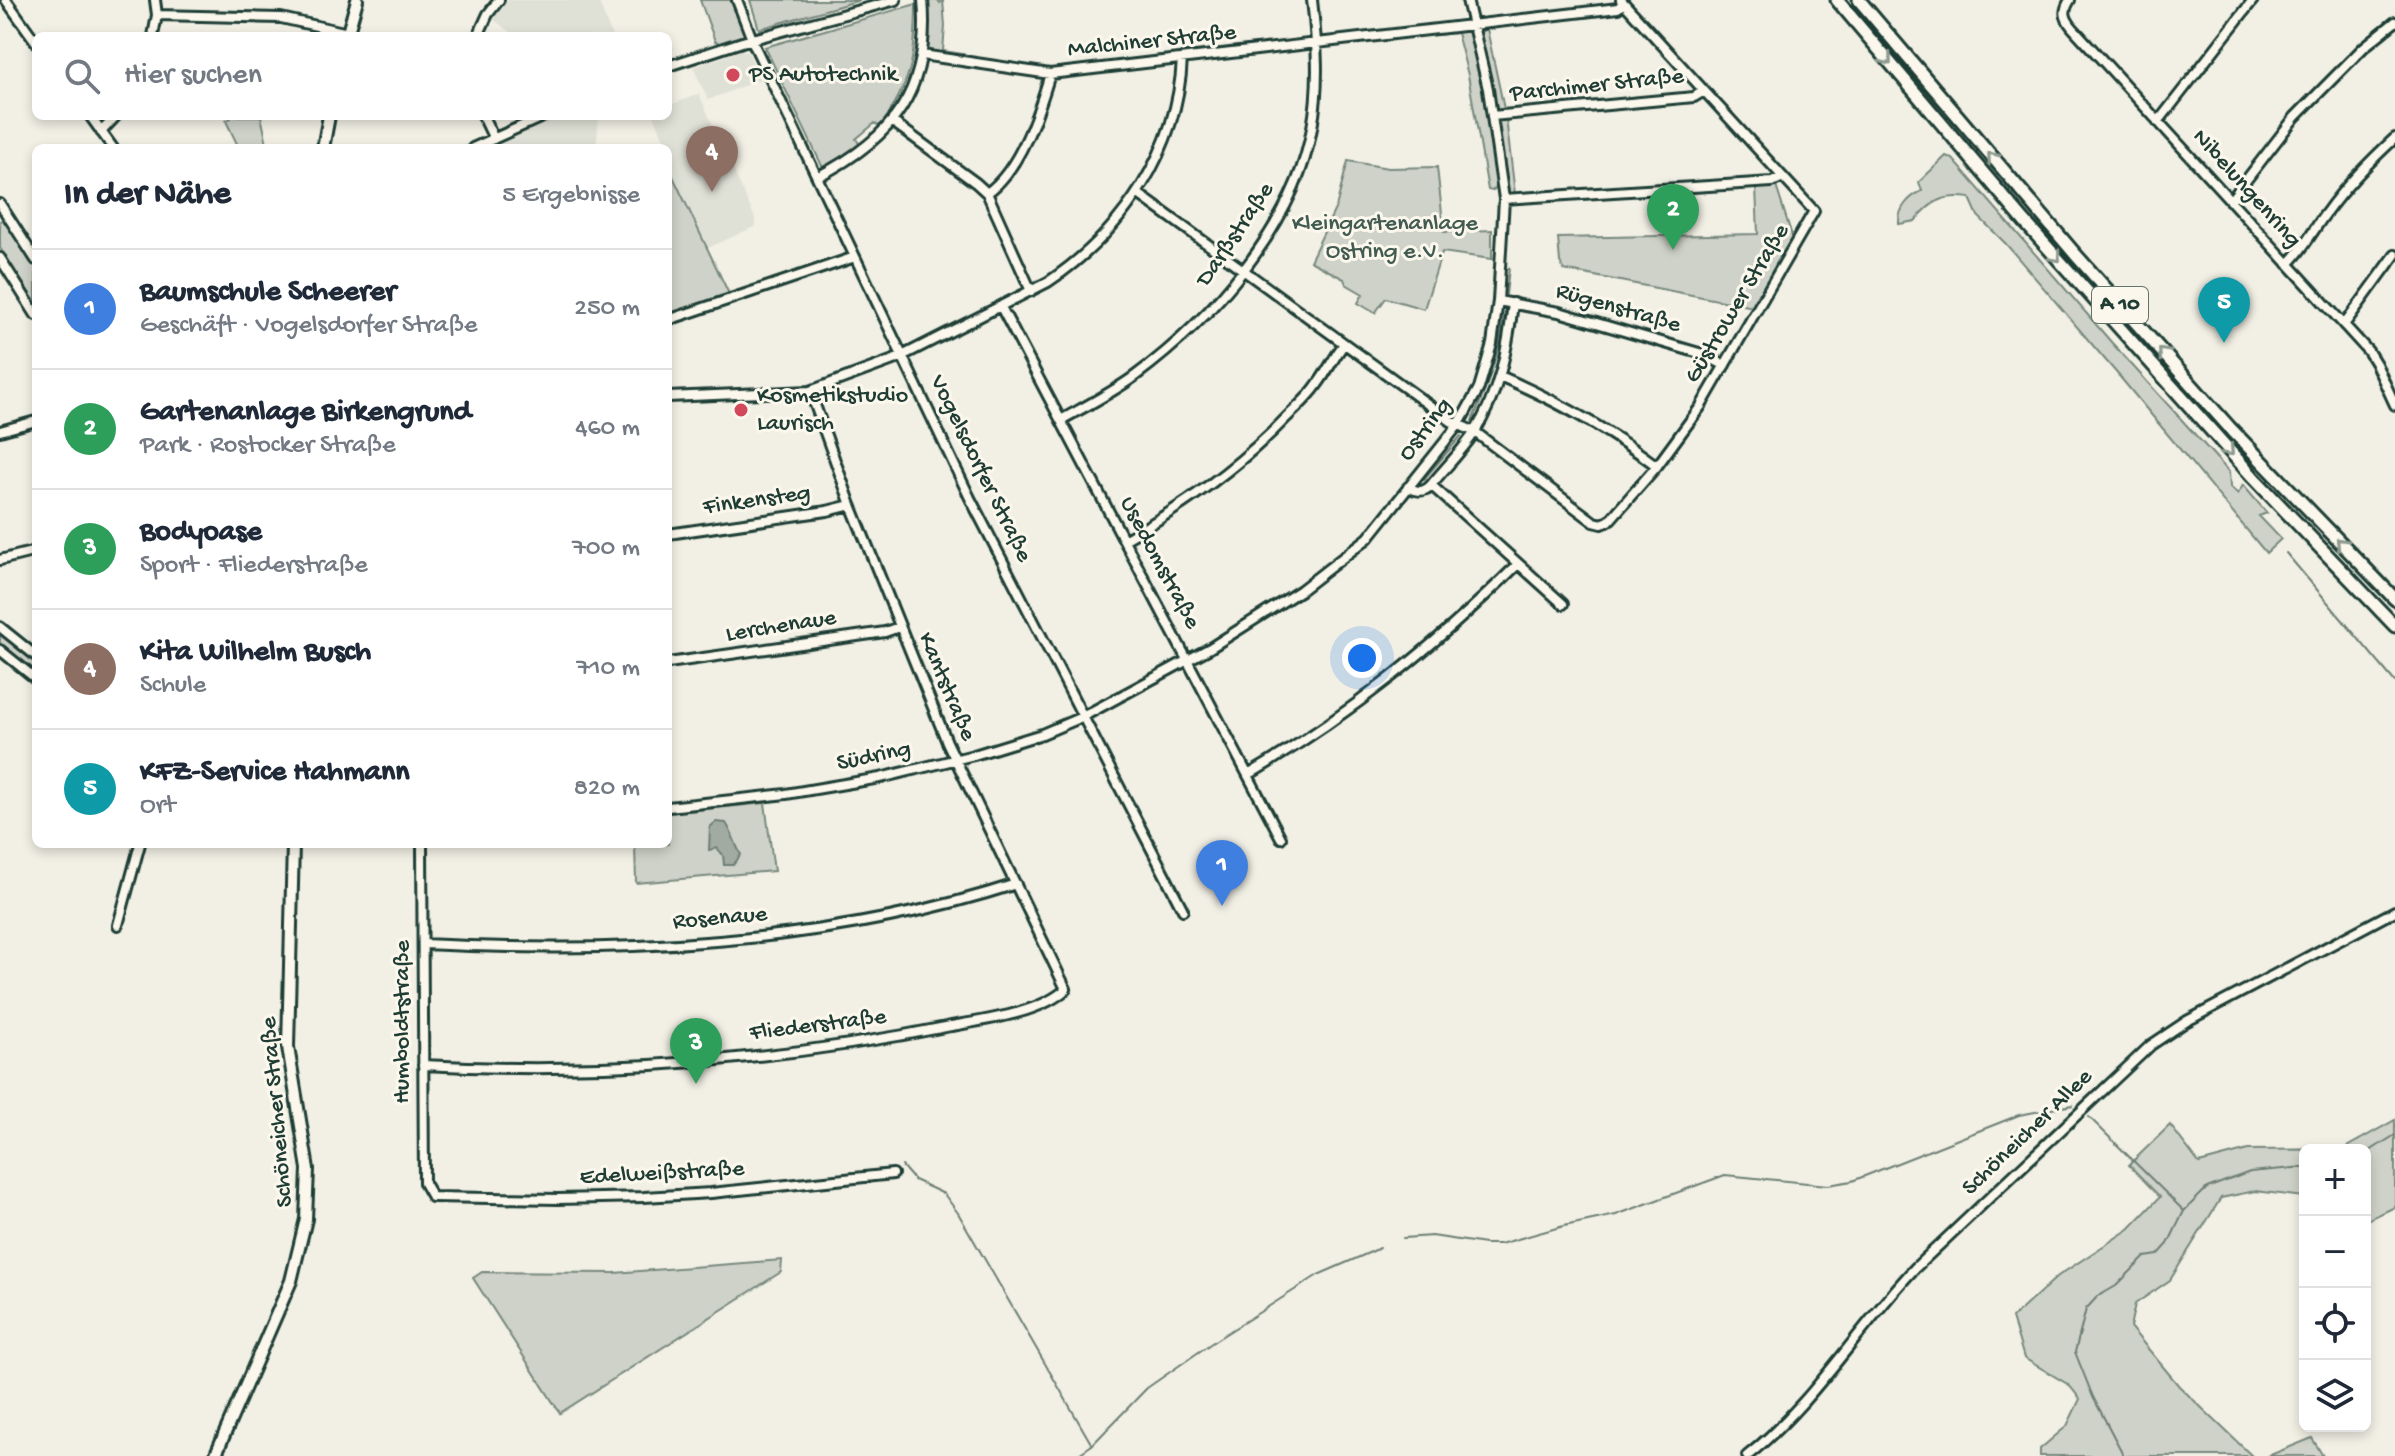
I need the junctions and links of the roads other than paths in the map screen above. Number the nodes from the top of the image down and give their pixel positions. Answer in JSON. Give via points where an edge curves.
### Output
{"nodes":[{"id":1,"x":6,"y":0,"type":"edge"},
{"id":2,"x":155,"y":0,"type":"edge"},
{"id":3,"x":357,"y":0,"type":"edge"},
{"id":4,"x":499,"y":0,"type":"edge"},
{"id":5,"x":737,"y":0,"type":"edge"},
{"id":6,"x":896,"y":0,"type":"edge"},
{"id":7,"x":923,"y":0,"type":"edge"},
{"id":8,"x":1312,"y":0,"type":"edge"},
{"id":9,"x":1467,"y":0,"type":"edge"},
{"id":10,"x":1837,"y":0,"type":"edge"},
{"id":11,"x":1859,"y":0,"type":"edge"},
{"id":12,"x":2070,"y":0,"type":"edge"},
{"id":13,"x":2253,"y":0,"type":"edge"},
{"id":14,"x":1622,"y":2,"type":"edge"},
{"id":15,"x":157,"y":15,"type":"junction"},
{"id":16,"x":2395,"y":22,"type":"edge"},
{"id":17,"x":1473,"y":25,"type":"junction"},
{"id":18,"x":154,"y":32,"type":"edge"},
{"id":19,"x":339,"y":32,"type":"edge"},
{"id":20,"x":348,"y":32,"type":"edge"},
{"id":21,"x":480,"y":32,"type":"edge"},
{"id":22,"x":32,"y":36,"type":"edge"},
{"id":23,"x":752,"y":40,"type":"junction"},
{"id":24,"x":1317,"y":44,"type":"junction"},
{"id":25,"x":922,"y":55,"type":"junction"},
{"id":26,"x":1182,"y":59,"type":"junction"},
{"id":27,"x":672,"y":65,"type":"edge"},
{"id":28,"x":1050,"y":74,"type":"junction"},
{"id":29,"x":1704,"y":91,"type":"junction"},
{"id":30,"x":1492,"y":116,"type":"junction"},
{"id":31,"x":93,"y":120,"type":"edge"},
{"id":32,"x":112,"y":120,"type":"edge"},
{"id":33,"x":328,"y":120,"type":"edge"},
{"id":34,"x":485,"y":120,"type":"edge"},
{"id":35,"x":535,"y":120,"type":"edge"},
{"id":36,"x":893,"y":122,"type":"junction"},
{"id":37,"x":2158,"y":122,"type":"junction"},
{"id":38,"x":101,"y":132,"type":"junction"},
{"id":39,"x":2395,"y":138,"type":"edge"},
{"id":40,"x":494,"y":139,"type":"junction"},
{"id":41,"x":110,"y":144,"type":"edge"},
{"id":42,"x":324,"y":144,"type":"edge"},
{"id":43,"x":482,"y":144,"type":"edge"},
{"id":44,"x":817,"y":177,"type":"junction"},
{"id":45,"x":1783,"y":177,"type":"junction"},
{"id":46,"x":987,"y":193,"type":"junction"},
{"id":47,"x":1137,"y":193,"type":"junction"},
{"id":48,"x":1504,"y":199,"type":"junction"},
{"id":49,"x":2230,"y":201,"type":"junction"},
{"id":50,"x":2,"y":210,"type":"edge"},
{"id":51,"x":32,"y":254,"type":"edge"},
{"id":52,"x":2395,"y":255,"type":"edge"},
{"id":53,"x":855,"y":257,"type":"junction"},
{"id":54,"x":0,"y":258,"type":"edge"},
{"id":55,"x":2288,"y":264,"type":"junction"},
{"id":56,"x":1243,"y":269,"type":"junction"},
{"id":57,"x":1031,"y":291,"type":"junction"},
{"id":58,"x":1498,"y":301,"type":"junction"},
{"id":59,"x":1513,"y":303,"type":"junction"},
{"id":60,"x":1001,"y":307,"type":"junction"},
{"id":61,"x":32,"y":309,"type":"edge"},
{"id":62,"x":672,"y":319,"type":"edge"},
{"id":63,"x":2344,"y":325,"type":"junction"},
{"id":64,"x":1344,"y":344,"type":"junction"},
{"id":65,"x":902,"y":356,"type":"junction"},
{"id":66,"x":1725,"y":365,"type":"junction"},
{"id":67,"x":1500,"y":376,"type":"junction"},
{"id":68,"x":2392,"y":390,"type":"edge"},
{"id":69,"x":810,"y":391,"type":"junction"},
{"id":70,"x":672,"y":397,"type":"edge"},
{"id":71,"x":2395,"y":405,"type":"edge"},
{"id":72,"x":1061,"y":420,"type":"junction"},
{"id":73,"x":32,"y":422,"type":"edge"},
{"id":74,"x":1459,"y":424,"type":"junction"},
{"id":75,"x":0,"y":431,"type":"edge"},
{"id":76,"x":1475,"y":432,"type":"junction"},
{"id":77,"x":1657,"y":466,"type":"junction"},
{"id":78,"x":1431,"y":485,"type":"junction"},
{"id":79,"x":1408,"y":487,"type":"junction"},
{"id":80,"x":851,"y":505,"type":"junction"},
{"id":81,"x":672,"y":533,"type":"edge"},
{"id":82,"x":1124,"y":540,"type":"junction"},
{"id":83,"x":32,"y":552,"type":"edge"},
{"id":84,"x":0,"y":560,"type":"edge"},
{"id":85,"x":1518,"y":564,"type":"junction"},
{"id":86,"x":2395,"y":599,"type":"edge"},
{"id":87,"x":1563,"y":604,"type":"dead end"},
{"id":88,"x":2395,"y":626,"type":"edge"},
{"id":89,"x":0,"y":627,"type":"edge"},
{"id":90,"x":899,"y":627,"type":"junction"},
{"id":91,"x":0,"y":650,"type":"edge"},
{"id":92,"x":32,"y":653,"type":"edge"},
{"id":93,"x":1188,"y":661,"type":"junction"},
{"id":94,"x":672,"y":662,"type":"edge"},
{"id":95,"x":32,"y":676,"type":"edge"},
{"id":96,"x":1082,"y":717,"type":"junction"},
{"id":97,"x":955,"y":759,"type":"junction"},
{"id":98,"x":1248,"y":775,"type":"junction"},
{"id":99,"x":672,"y":807,"type":"edge"},
{"id":100,"x":1281,"y":838,"type":"dead end"},
{"id":101,"x":139,"y":848,"type":"edge"},
{"id":102,"x":293,"y":848,"type":"edge"},
{"id":103,"x":422,"y":848,"type":"edge"},
{"id":104,"x":1016,"y":884,"type":"junction"},
{"id":105,"x":1183,"y":910,"type":"dead end"},
{"id":106,"x":2395,"y":911,"type":"edge"},
{"id":107,"x":118,"y":925,"type":"dead end"},
{"id":108,"x":423,"y":944,"type":"junction"},
{"id":109,"x":1066,"y":989,"type":"joint"},
{"id":110,"x":423,"y":1065,"type":"junction"},
{"id":111,"x":893,"y":1174,"type":"dead end"},
{"id":112,"x":432,"y":1197,"type":"joint"},
{"id":113,"x":215,"y":1456,"type":"edge"},
{"id":114,"x":1747,"y":1456,"type":"edge"}],
"edges":[{"from":1,"to":22,"type":"street"},
{"from":2,"to":15,"type":"street"},
{"from":3,"to":20,"type":"main road"},
{"from":4,"to":21,"type":"street"},
{"from":5,"to":23,"type":"street","name":"Vogelsdorfer Straße"},
{"from":6,"to":23,"type":"street"},
{"from":7,"to":25,"type":"street"},
{"from":8,"to":24,"type":"street","name":"Darßstraße"},
{"from":9,"to":17,"type":"street","name":"Ostring"},
{"from":10,"to":88,"type":"highway","number":"A 10","one_way":true,"via":[[2033,232]]},
{"from":86,"to":11,"type":"highway","number":"A 10","one_way":true,"via":[[2219,416]]},
{"from":12,"to":37,"type":"street","via":[[2065,19]]},
{"from":13,"to":37,"type":"street","name":"Nibelungenring"},
{"from":14,"to":17,"type":"street","name":"Malchiner Straße","via":[[1618,8]]},
{"from":14,"to":29,"type":"street","name":"Güstrower Straße"},
{"from":15,"to":18,"type":"street"},
{"from":15,"to":19,"type":"street","via":[[281,18]]},
{"from":16,"to":49,"type":"street","via":[[2295,117]]},
{"from":17,"to":24,"type":"street","name":"Malchiner Straße"},
{"from":17,"to":30,"type":"street","name":"Ostring"},
{"from":23,"to":27,"type":"street"},
{"from":23,"to":44,"type":"street","name":"Vogelsdorfer Straße"},
{"from":24,"to":26,"type":"street","name":"Malchiner Straße"},
{"from":24,"to":56,"type":"street","name":"Darßstraße","via":[[1317,99],[1304,159],[1284,206]]},
{"from":25,"to":28,"type":"street","name":"Malchiner Straße"},
{"from":25,"to":36,"type":"street"},
{"from":26,"to":28,"type":"street","name":"Malchiner Straße"},
{"from":26,"to":47,"type":"street","via":[[1169,129]]},
{"from":28,"to":46,"type":"street","via":[[1023,146]]},
{"from":29,"to":30,"type":"street","name":"Parchimer Straße","via":[[1694,97]]},
{"from":29,"to":45,"type":"street","name":"Güstrower Straße"},
{"from":30,"to":48,"type":"street","name":"Ostring"},
{"from":31,"to":38,"type":"street"},
{"from":32,"to":38,"type":"street"},
{"from":33,"to":42,"type":"main road"},
{"from":34,"to":40,"type":"street"},
{"from":35,"to":40,"type":"street"},
{"from":36,"to":44,"type":"street","via":[[850,160]]},
{"from":36,"to":46,"type":"street"},
{"from":37,"to":49,"type":"street","name":"Nibelungenring"},
{"from":38,"to":41,"type":"street"},
{"from":39,"to":55,"type":"street","via":[[2345,189]]},
{"from":40,"to":43,"type":"street"},
{"from":44,"to":53,"type":"street","name":"Vogelsdorfer Straße"},
{"from":45,"to":48,"type":"street","via":[[1772,182]]},
{"from":45,"to":66,"type":"street","name":"Güstrower Straße","via":[[1813,215]]},
{"from":46,"to":57,"type":"street"},
{"from":47,"to":56,"type":"street"},
{"from":47,"to":57,"type":"street","via":[[1088,251]]},
{"from":48,"to":58,"type":"street","name":"Ostring"},
{"from":49,"to":55,"type":"street","name":"Nibelungenring"},
{"from":50,"to":51,"type":"street"},
{"from":52,"to":63,"type":"street"},
{"from":53,"to":62,"type":"street"},
{"from":53,"to":65,"type":"street","name":"Vogelsdorfer Straße"},
{"from":54,"to":61,"type":"street"},
{"from":55,"to":63,"type":"street","name":"Nibelungenring"},
{"from":56,"to":64,"type":"street"},
{"from":56,"to":72,"type":"street","name":"Darßstraße","via":[[1161,356],[1114,391]]},
{"from":57,"to":60,"type":"street"},
{"from":58,"to":59,"type":"street","name":"Rügenstraße"},
{"from":58,"to":74,"type":"street","name":"Ostring","via":[[1479,388]]},
{"from":59,"to":66,"type":"street","name":"Rügenstraße","via":[[1687,349]]},
{"from":59,"to":67,"type":"street","name":"Ostring"},
{"from":60,"to":65,"type":"street"},
{"from":60,"to":72,"type":"street","name":"Usedomstraße"},
{"from":63,"to":68,"type":"street","name":"Nibelungenring"},
{"from":64,"to":74,"type":"street"},
{"from":64,"to":82,"type":"street","via":[[1318,384],[1228,472]]},
{"from":65,"to":69,"type":"street"},
{"from":65,"to":96,"type":"street","name":"Vogelsdorfer Straße"},
{"from":66,"to":77,"type":"street","name":"Güstrower Straße"},
{"from":67,"to":76,"type":"street","name":"Ostring"},
{"from":67,"to":77,"type":"street","via":[[1557,403]]},
{"from":68,"to":71,"type":"street","name":"Nibelungenring"},
{"from":69,"to":70,"type":"street"},
{"from":69,"to":80,"type":"street","name":"Kantstraße"},
{"from":72,"to":82,"type":"street","name":"Usedomstraße"},
{"from":73,"to":75,"type":"street"},
{"from":74,"to":76,"type":"street"},
{"from":74,"to":79,"type":"street","name":"Ostring"},
{"from":76,"to":77,"type":"street","name":"Güstrower Straße","via":[[1602,524]]},
{"from":76,"to":78,"type":"street","name":"Ostring"},
{"from":78,"to":79,"type":"street","via":[[1420,491]]},
{"from":78,"to":85,"type":"street"},
{"from":79,"to":93,"type":"street","name":"Ostring","via":[[1357,548]]},
{"from":80,"to":81,"type":"street","name":"Finkensteg"},
{"from":80,"to":90,"type":"street","name":"Kantstraße"},
{"from":82,"to":93,"type":"street","name":"Usedomstraße"},
{"from":83,"to":84,"type":"street"},
{"from":85,"to":87,"type":"street"},
{"from":85,"to":98,"type":"street","via":[[1407,667]]},
{"from":89,"to":92,"type":"street"},
{"from":90,"to":94,"type":"street","name":"Lerchenaue"},
{"from":90,"to":97,"type":"street","name":"Kantstraße"},
{"from":91,"to":95,"type":"street"},
{"from":93,"to":96,"type":"street","name":"Ostring"},
{"from":93,"to":98,"type":"street","name":"Usedomstraße"},
{"from":96,"to":97,"type":"street","name":"Südring"},
{"from":96,"to":105,"type":"street","name":"Vogelsdorfer Straße"},
{"from":97,"to":99,"type":"street","name":"Südring","via":[[807,791]]},
{"from":97,"to":104,"type":"street","name":"Kantstraße"},
{"from":98,"to":100,"type":"street","name":"Usedomstraße"},
{"from":101,"to":107,"type":"street"},
{"from":102,"to":113,"type":"main road","name":"Schöneicher Straße","via":[[288,1047],[308,1169],[306,1219],[291,1281]]},
{"from":103,"to":108,"type":"street","name":"Humboldtstraße"},
{"from":104,"to":108,"type":"street","name":"Rosenaue","via":[[889,916],[744,938],[609,947]]},
{"from":104,"to":109,"type":"street","name":"Kantstraße"},
{"from":106,"to":114,"type":"street","name":"Schöneicher Allee","via":[[2187,1021],[2139,1054],[1904,1280],[1804,1403]]},
{"from":108,"to":110,"type":"street","name":"Humboldtstraße"},
{"from":109,"to":110,"type":"street","name":"Fliederstraße","via":[[1030,1007],[982,1020],[804,1050],[680,1063]]},
{"from":110,"to":112,"type":"street","name":"Humboldtstraße","via":[[424,1183]]},
{"from":111,"to":112,"type":"street","name":"Edelweißstraße","via":[[657,1196]]}]}
